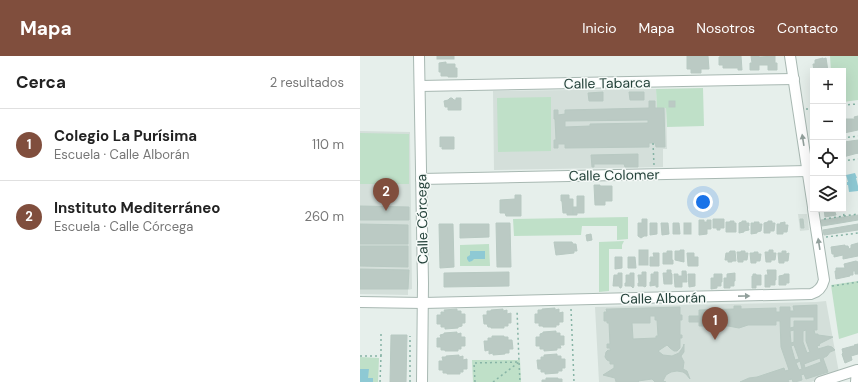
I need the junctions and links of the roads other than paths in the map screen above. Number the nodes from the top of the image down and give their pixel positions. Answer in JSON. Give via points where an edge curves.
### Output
{"nodes":[{"id":1,"x":419,"y":56,"type":"edge"},
{"id":2,"x":790,"y":56,"type":"edge"},
{"id":3,"x":794,"y":79,"type":"junction"},
{"id":4,"x":420,"y":86,"type":"junction"},
{"id":5,"x":808,"y":171,"type":"junction"},
{"id":6,"x":421,"y":179,"type":"junction"},
{"id":7,"x":810,"y":186,"type":"edge"},
{"id":8,"x":814,"y":212,"type":"edge"},
{"id":9,"x":360,"y":302,"type":"edge"},
{"id":10,"x":423,"y":303,"type":"junction"},
{"id":11,"x":422,"y":382,"type":"edge"},
{"id":12,"x":820,"y":382,"type":"edge"},
{"id":13,"x":856,"y":382,"type":"edge"}],
"edges":[{"from":1,"to":4,"type":"street","name":"Calle Córcega"},
{"from":2,"to":3,"type":"street","name":"Calle Alborán"},
{"from":3,"to":4,"type":"street","name":"Calle Tabarca"},
{"from":5,"to":3,"type":"street","name":"Calle Alborán","one_way":true},
{"from":4,"to":6,"type":"street","name":"Calle Córcega"},
{"from":5,"to":6,"type":"street","name":"Calle Colomer"},
{"from":5,"to":7,"type":"street","name":"Calle Alborán"},
{"from":6,"to":10,"type":"street","name":"Calle Córcega"},
{"from":10,"to":8,"type":"street","name":"Calle Alborán","one_way":true,"via":[[811,294],[820,289],[824,280]]},
{"from":9,"to":10,"type":"street","name":"Calle Alborán"},
{"from":10,"to":11,"type":"street","name":"Calle Córcega"},
{"from":12,"to":13,"type":"street","via":[[857,370]]}]}
